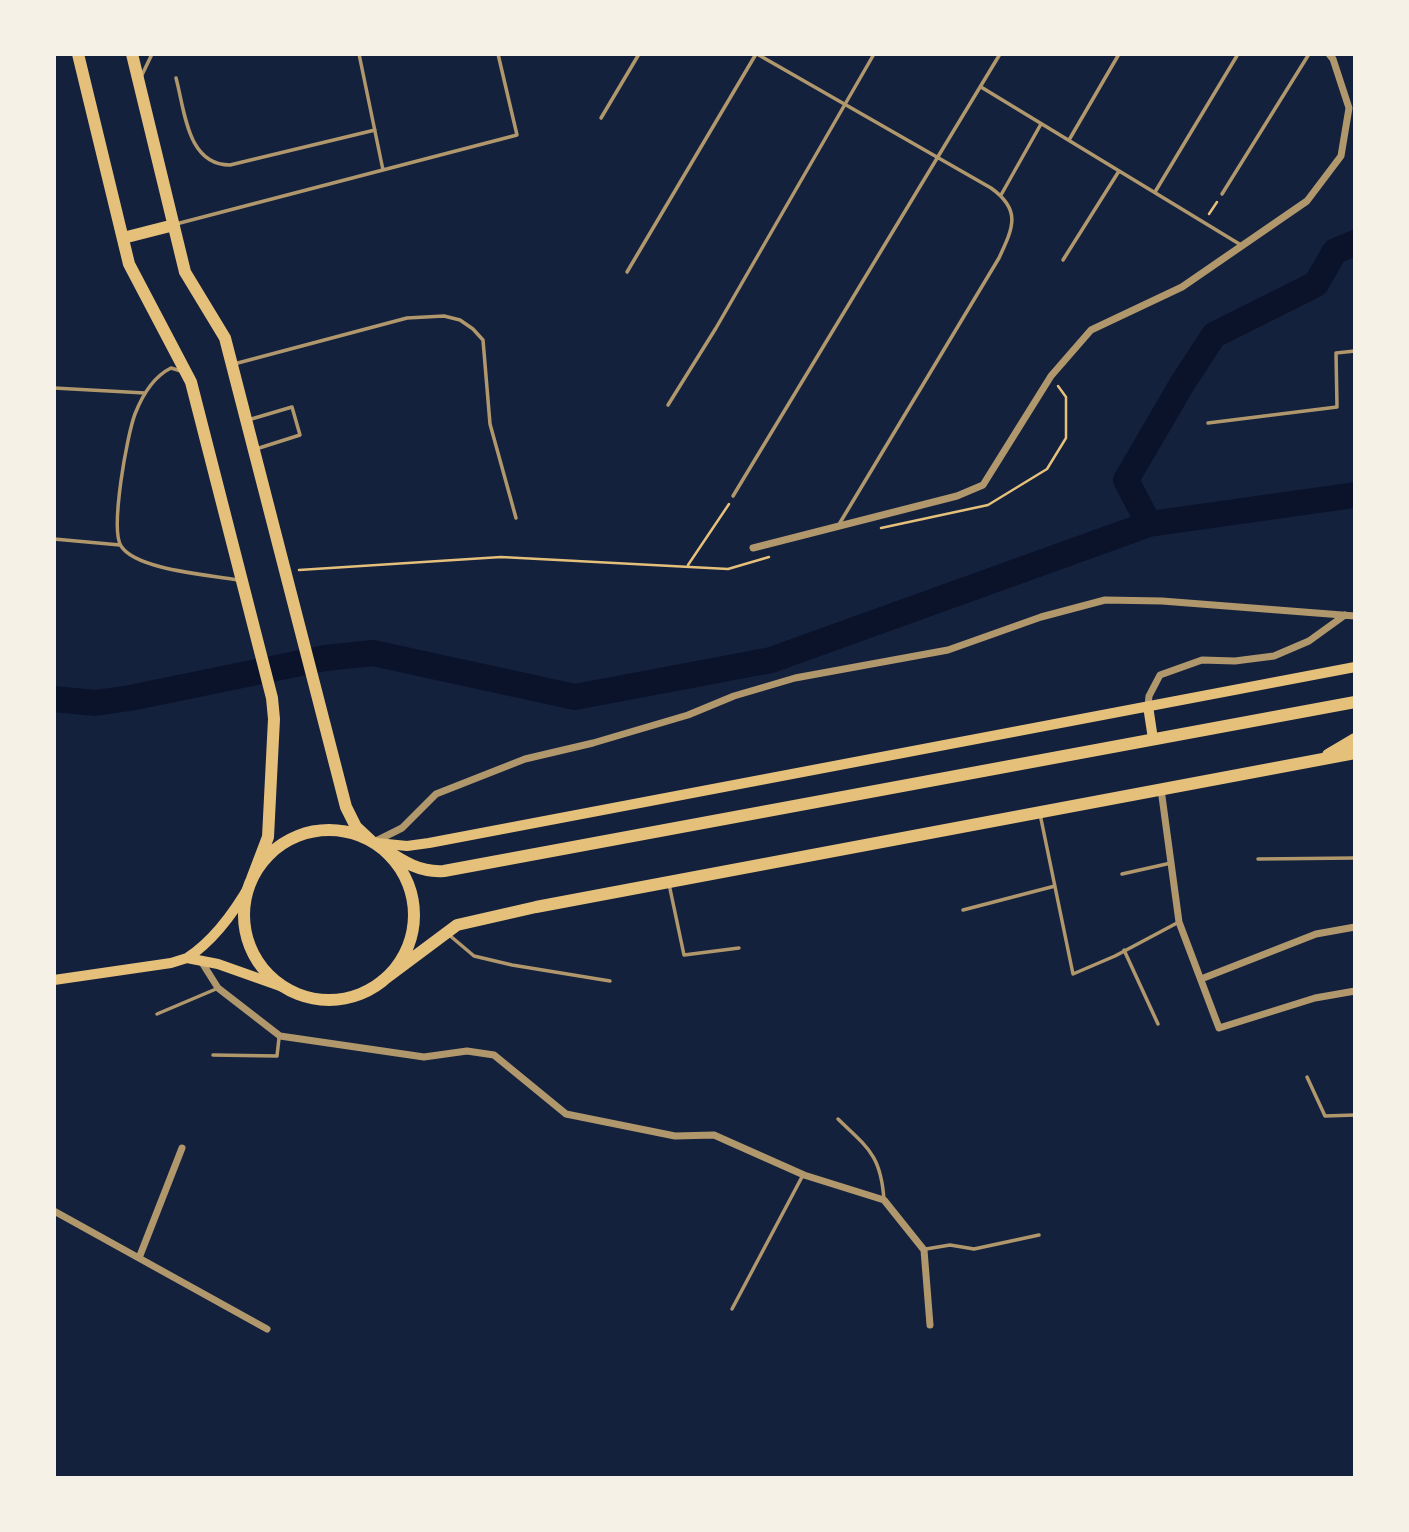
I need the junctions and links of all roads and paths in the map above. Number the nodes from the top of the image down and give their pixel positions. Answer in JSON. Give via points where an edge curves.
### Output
{"nodes":[{"id":1,"x":78,"y":54,"type":"edge"},
{"id":2,"x":132,"y":54,"type":"edge"},
{"id":3,"x":152,"y":54,"type":"edge"},
{"id":4,"x":359,"y":54,"type":"edge"},
{"id":5,"x":498,"y":54,"type":"edge"},
{"id":6,"x":639,"y":54,"type":"edge"},
{"id":7,"x":756,"y":54,"type":"edge"},
{"id":8,"x":874,"y":54,"type":"edge"},
{"id":9,"x":1000,"y":54,"type":"edge"},
{"id":10,"x":1119,"y":54,"type":"edge"},
{"id":11,"x":1238,"y":54,"type":"edge"},
{"id":12,"x":1309,"y":54,"type":"edge"},
{"id":13,"x":1329,"y":54,"type":"edge"},
{"id":14,"x":176,"y":78,"type":"dead end"},
{"id":15,"x":139,"y":82,"type":"junction"},
{"id":16,"x":981,"y":87,"type":"junction"},
{"id":17,"x":846,"y":104,"type":"junction"},
{"id":18,"x":600,"y":118,"type":"dead end"},
{"id":19,"x":1041,"y":124,"type":"junction"},
{"id":20,"x":375,"y":130,"type":"junction"},
{"id":21,"x":1069,"y":140,"type":"junction"},
{"id":22,"x":939,"y":158,"type":"junction"},
{"id":23,"x":383,"y":170,"type":"junction"},
{"id":24,"x":1119,"y":171,"type":"junction"},
{"id":25,"x":1155,"y":192,"type":"junction"},
{"id":26,"x":1222,"y":194,"type":"joint"},
{"id":27,"x":1000,"y":195,"type":"junction"},
{"id":28,"x":1204,"y":223,"type":"junction"},
{"id":29,"x":174,"y":225,"type":"junction"},
{"id":30,"x":123,"y":238,"type":"junction"},
{"id":31,"x":1241,"y":246,"type":"junction"},
{"id":32,"x":1063,"y":260,"type":"dead end"},
{"id":33,"x":627,"y":272,"type":"dead end"},
{"id":34,"x":1355,"y":351,"type":"edge"},
{"id":35,"x":232,"y":364,"type":"junction"},
{"id":36,"x":186,"y":372,"type":"junction"},
{"id":37,"x":1051,"y":376,"type":"junction"},
{"id":38,"x":54,"y":388,"type":"edge"},
{"id":39,"x":145,"y":393,"type":"junction"},
{"id":40,"x":668,"y":405,"type":"dead end"},
{"id":41,"x":247,"y":421,"type":"junction"},
{"id":42,"x":1208,"y":423,"type":"dead end"},
{"id":43,"x":254,"y":449,"type":"junction"},
{"id":44,"x":733,"y":496,"type":"joint"},
{"id":45,"x":516,"y":518,"type":"dead end"},
{"id":46,"x":838,"y":526,"type":"junction"},
{"id":47,"x":873,"y":530,"type":"dead end"},
{"id":48,"x":54,"y":539,"type":"edge"},
{"id":49,"x":120,"y":545,"type":"junction"},
{"id":50,"x":753,"y":548,"type":"dead end"},
{"id":51,"x":769,"y":557,"type":"dead end"},
{"id":52,"x":688,"y":565,"type":"junction"},
{"id":53,"x":285,"y":570,"type":"junction"},
{"id":54,"x":242,"y":580,"type":"junction"},
{"id":55,"x":1345,"y":615,"type":"junction"},
{"id":56,"x":1355,"y":616,"type":"edge"},
{"id":57,"x":1355,"y":667,"type":"edge"},
{"id":58,"x":1355,"y":702,"type":"edge"},
{"id":59,"x":1148,"y":706,"type":"junction"},
{"id":60,"x":1153,"y":739,"type":"junction"},
{"id":61,"x":1355,"y":739,"type":"edge"},
{"id":62,"x":1355,"y":753,"type":"edge"},
{"id":63,"x":1322,"y":759,"type":"junction"},
{"id":64,"x":1161,"y":789,"type":"junction"},
{"id":65,"x":1040,"y":812,"type":"junction"},
{"id":66,"x":373,"y":842,"type":"junction"},
{"id":67,"x":1258,"y":859,"type":"dead end"},
{"id":68,"x":1355,"y":859,"type":"edge"},
{"id":69,"x":1171,"y":863,"type":"junction"},
{"id":70,"x":1122,"y":874,"type":"dead end"},
{"id":71,"x":252,"y":881,"type":"junction"},
{"id":72,"x":669,"y":882,"type":"junction"},
{"id":73,"x":1055,"y":886,"type":"junction"},
{"id":74,"x":964,"y":910,"type":"dead end"},
{"id":75,"x":1179,"y":922,"type":"junction"},
{"id":76,"x":1355,"y":927,"type":"edge"},
{"id":77,"x":446,"y":933,"type":"junction"},
{"id":78,"x":739,"y":948,"type":"dead end"},
{"id":79,"x":1124,"y":950,"type":"junction"},
{"id":80,"x":187,"y":958,"type":"junction"},
{"id":81,"x":201,"y":960,"type":"junction"},
{"id":82,"x":1201,"y":979,"type":"junction"},
{"id":83,"x":54,"y":980,"type":"edge"},
{"id":84,"x":382,"y":981,"type":"junction"},
{"id":85,"x":610,"y":981,"type":"dead end"},
{"id":86,"x":283,"y":987,"type":"junction"},
{"id":87,"x":218,"y":988,"type":"junction"},
{"id":88,"x":1355,"y":991,"type":"edge"},
{"id":89,"x":157,"y":1014,"type":"dead end"},
{"id":90,"x":1158,"y":1024,"type":"dead end"},
{"id":91,"x":280,"y":1036,"type":"junction"},
{"id":92,"x":213,"y":1055,"type":"dead end"},
{"id":93,"x":1307,"y":1077,"type":"dead end"},
{"id":94,"x":1355,"y":1115,"type":"edge"},
{"id":95,"x":838,"y":1119,"type":"dead end"},
{"id":96,"x":182,"y":1148,"type":"dead end"},
{"id":97,"x":803,"y":1175,"type":"junction"},
{"id":98,"x":884,"y":1199,"type":"junction"},
{"id":99,"x":54,"y":1211,"type":"edge"},
{"id":100,"x":1039,"y":1235,"type":"dead end"},
{"id":101,"x":923,"y":1250,"type":"junction"},
{"id":102,"x":139,"y":1258,"type":"junction"},
{"id":103,"x":732,"y":1309,"type":"dead end"},
{"id":104,"x":930,"y":1325,"type":"dead end"},
{"id":105,"x":267,"y":1329,"type":"dead end"}],
"edges":[{"from":1,"to":30,"type":"highway"},
{"from":2,"to":15,"type":"highway"},
{"from":3,"to":15,"type":"lane"},
{"from":4,"to":20,"type":"lane"},
{"from":5,"to":23,"type":"lane","via":[[517,135]]},
{"from":6,"to":18,"type":"lane"},
{"from":7,"to":17,"type":"lane"},
{"from":7,"to":33,"type":"lane"},
{"from":8,"to":17,"type":"lane"},
{"from":9,"to":16,"type":"lane"},
{"from":10,"to":21,"type":"lane"},
{"from":11,"to":25,"type":"lane"},
{"from":12,"to":26,"type":"lane"},
{"from":13,"to":31,"type":"street","via":[[1349,108],[1341,156],[1307,201]]},
{"from":14,"to":20,"type":"lane","via":[[194,144],[216,163],[230,164]]},
{"from":15,"to":29,"type":"highway"},
{"from":16,"to":19,"type":"lane"},
{"from":16,"to":22,"type":"lane"},
{"from":17,"to":22,"type":"lane"},
{"from":17,"to":40,"type":"lane"},
{"from":19,"to":21,"type":"lane"},
{"from":19,"to":27,"type":"lane"},
{"from":20,"to":23,"type":"lane"},
{"from":21,"to":24,"type":"lane"},
{"from":22,"to":27,"type":"lane"},
{"from":22,"to":44,"type":"lane"},
{"from":23,"to":29,"type":"lane"},
{"from":24,"to":25,"type":"lane"},
{"from":24,"to":32,"type":"lane"},
{"from":25,"to":28,"type":"lane"},
{"from":26,"to":28,"type":"path"},
{"from":27,"to":46,"type":"lane","via":[[1011,209],[1012,232]]},
{"from":28,"to":31,"type":"lane"},
{"from":29,"to":30,"type":"highway"},
{"from":29,"to":35,"type":"highway","via":[[186,277],[223,332]]},
{"from":30,"to":36,"type":"highway","via":[[135,278]]},
{"from":31,"to":37,"type":"street","via":[[1182,287],[1091,330]]},
{"from":34,"to":42,"type":"lane","via":[[1336,353],[1338,407]]},
{"from":35,"to":41,"type":"highway"},
{"from":35,"to":45,"type":"lane","via":[[407,317],[460,320],[482,340],[490,424]]},
{"from":36,"to":39,"type":"lane","via":[[171,368]]},
{"from":36,"to":54,"type":"highway"},
{"from":37,"to":46,"type":"street","via":[[984,485]]},
{"from":37,"to":47,"type":"path","via":[[1066,397],[1066,438],[1047,469],[988,505]]},
{"from":38,"to":39,"type":"lane"},
{"from":39,"to":49,"type":"lane","via":[[126,453],[117,532]]},
{"from":41,"to":43,"type":"highway"},
{"from":41,"to":43,"type":"lane","via":[[292,407],[300,435]]},
{"from":43,"to":53,"type":"highway"},
{"from":44,"to":52,"type":"path"},
{"from":46,"to":50,"type":"street"},
{"from":48,"to":49,"type":"lane"},
{"from":49,"to":54,"type":"lane","via":[[128,554],[162,568]]},
{"from":51,"to":52,"type":"path","via":[[728,569]]},
{"from":52,"to":53,"type":"path","via":[[501,557]]},
{"from":53,"to":66,"type":"highway","via":[[346,807],[356,827]]},
{"from":54,"to":71,"type":"highway","via":[[274,719],[268,837]]},
{"from":55,"to":56,"type":"street"},
{"from":55,"to":59,"type":"street","via":[[1310,641],[1274,656],[1202,660],[1160,675]]},
{"from":55,"to":66,"type":"street","via":[[1105,600],[948,650],[795,678],[605,740],[525,759],[436,794],[402,828]]},
{"from":57,"to":59,"type":"main road"},
{"from":58,"to":60,"type":"highway"},
{"from":59,"to":60,"type":"main road"},
{"from":59,"to":66,"type":"main road","via":[[429,843]]},
{"from":60,"to":66,"type":"highway","via":[[444,871],[412,866]]},
{"from":61,"to":63,"type":"highway"},
{"from":62,"to":63,"type":"highway"},
{"from":63,"to":64,"type":"highway"},
{"from":64,"to":65,"type":"highway"},
{"from":64,"to":69,"type":"street"},
{"from":65,"to":72,"type":"highway"},
{"from":65,"to":73,"type":"lane"},
{"from":66,"to":71,"type":"highway","via":[[341,831],[306,833],[274,851]]},
{"from":66,"to":84,"type":"highway","via":[[400,868],[414,906],[408,946],[399,964]]},
{"from":67,"to":68,"type":"lane"},
{"from":69,"to":70,"type":"lane"},
{"from":69,"to":75,"type":"street"},
{"from":71,"to":80,"type":"main road","via":[[221,928]]},
{"from":71,"to":86,"type":"highway","via":[[244,914],[249,942],[262,967]]},
{"from":72,"to":77,"type":"highway","via":[[470,921]]},
{"from":72,"to":78,"type":"lane","via":[[684,955]]},
{"from":73,"to":74,"type":"lane"},
{"from":73,"to":79,"type":"lane","via":[[1073,974]]},
{"from":75,"to":79,"type":"lane"},
{"from":75,"to":82,"type":"street"},
{"from":76,"to":82,"type":"street","via":[[1316,934]]},
{"from":77,"to":84,"type":"highway"},
{"from":77,"to":85,"type":"lane","via":[[474,956]]},
{"from":79,"to":90,"type":"lane"},
{"from":80,"to":81,"type":"main road"},
{"from":80,"to":83,"type":"main road"},
{"from":81,"to":86,"type":"main road"},
{"from":81,"to":87,"type":"street"},
{"from":82,"to":88,"type":"street","via":[[1219,1028],[1315,998]]},
{"from":84,"to":86,"type":"highway","via":[[357,995],[333,1000],[305,997]]},
{"from":87,"to":89,"type":"lane"},
{"from":87,"to":91,"type":"street"},
{"from":91,"to":92,"type":"lane","via":[[277,1056]]},
{"from":91,"to":97,"type":"street","via":[[424,1057],[467,1051],[494,1055],[566,1114],[676,1136],[714,1135]]},
{"from":93,"to":94,"type":"lane","via":[[1325,1116]]},
{"from":95,"to":98,"type":"lane","via":[[873,1153],[883,1176]]},
{"from":96,"to":102,"type":"street"},
{"from":97,"to":98,"type":"street"},
{"from":97,"to":103,"type":"lane"},
{"from":98,"to":101,"type":"street"},
{"from":99,"to":102,"type":"street"},
{"from":100,"to":101,"type":"lane","via":[[974,1249],[950,1245]]},
{"from":101,"to":104,"type":"street"},
{"from":102,"to":105,"type":"street"}]}
